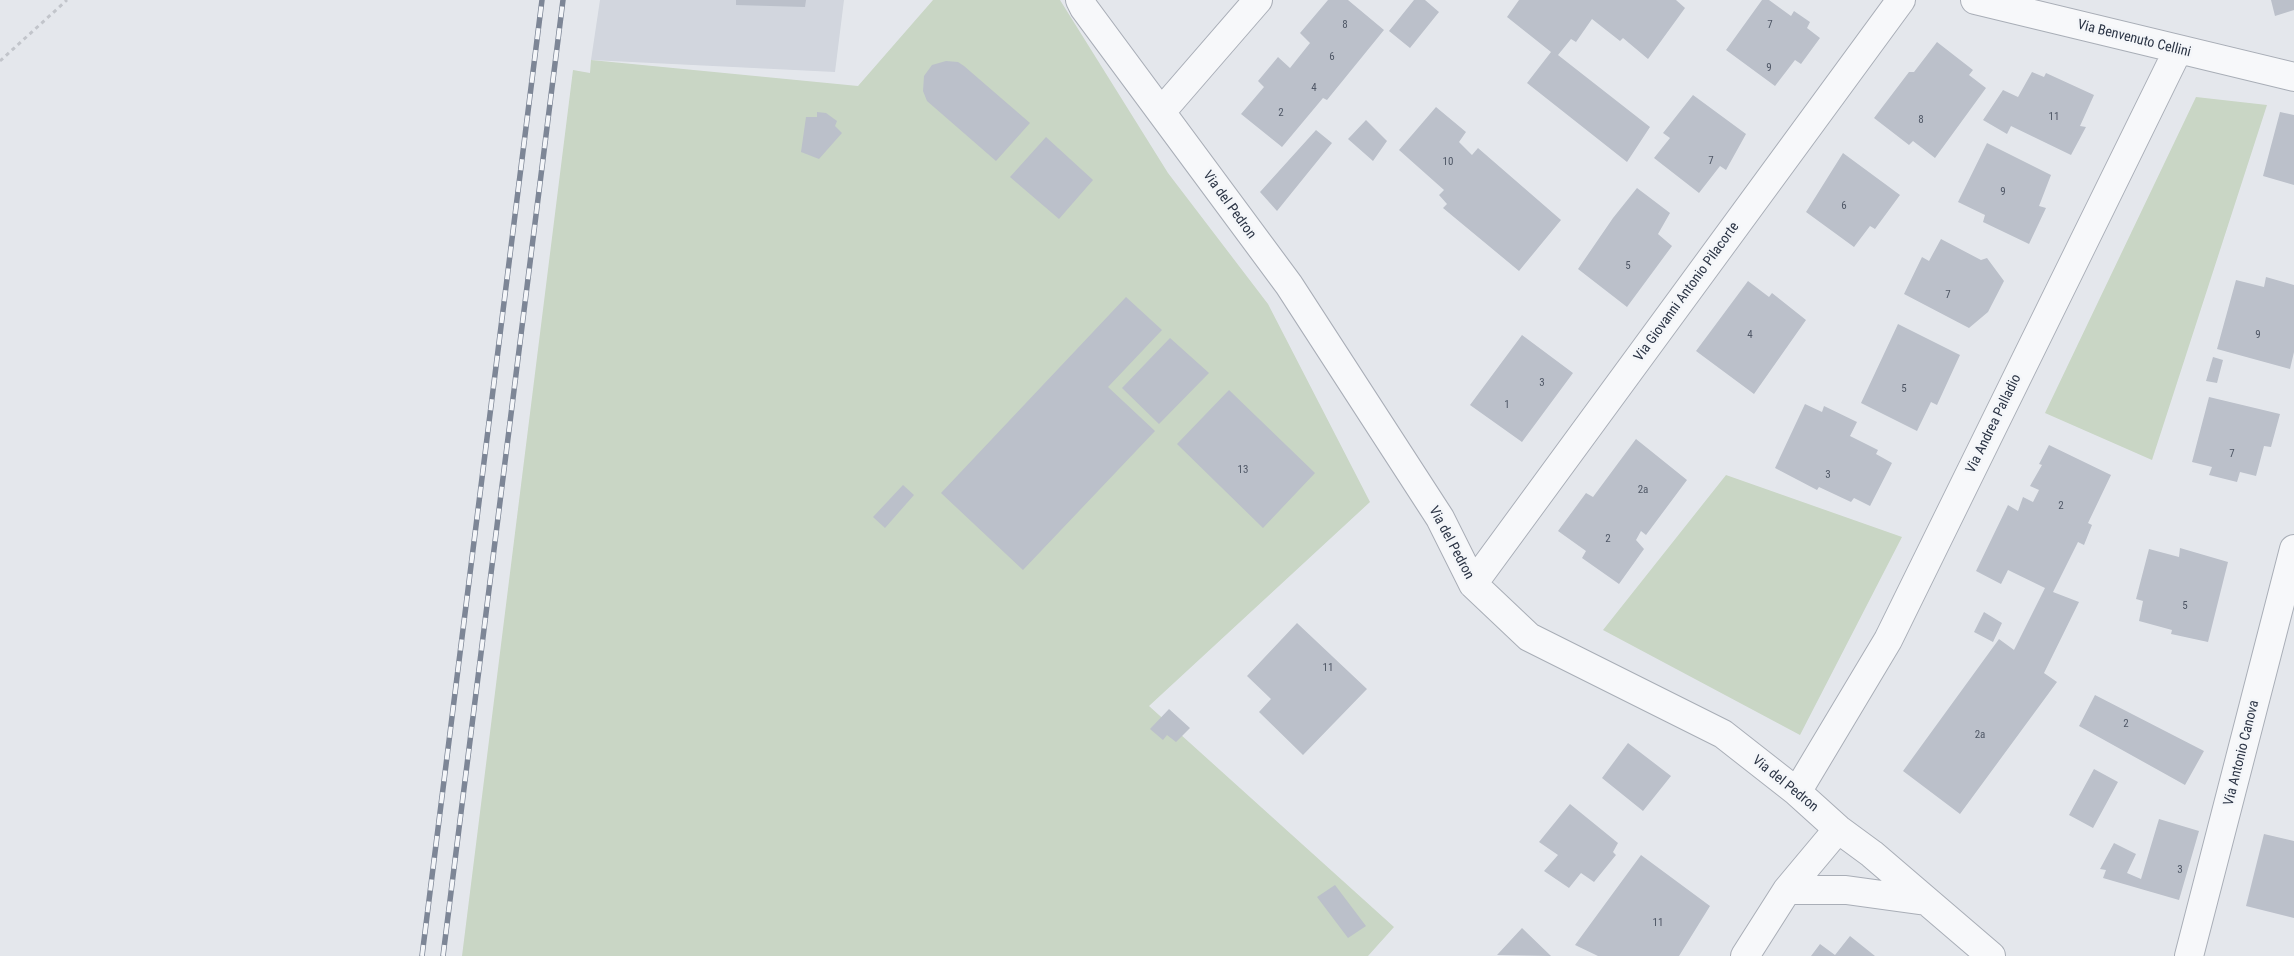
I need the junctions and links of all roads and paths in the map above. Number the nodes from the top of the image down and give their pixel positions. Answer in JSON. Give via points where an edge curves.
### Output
{"nodes":[{"id":1,"x":67,"y":0,"type":"edge"},
{"id":2,"x":1080,"y":0,"type":"edge"},
{"id":3,"x":1258,"y":0,"type":"edge"},
{"id":4,"x":1901,"y":0,"type":"edge"},
{"id":5,"x":1975,"y":0,"type":"edge"},
{"id":6,"x":2178,"y":50,"type":"junction"},
{"id":7,"x":0,"y":61,"type":"edge"},
{"id":8,"x":2294,"y":77,"type":"edge"},
{"id":9,"x":1161,"y":112,"type":"junction"},
{"id":10,"x":2294,"y":549,"type":"edge"},
{"id":11,"x":1473,"y":584,"type":"junction"},
{"id":12,"x":1797,"y":792,"type":"junction"},
{"id":13,"x":1838,"y":829,"type":"junction"},
{"id":14,"x":1787,"y":890,"type":"junction"},
{"id":15,"x":1926,"y":901,"type":"junction"},
{"id":16,"x":1745,"y":956,"type":"edge"},
{"id":17,"x":1991,"y":956,"type":"edge"},
{"id":18,"x":2189,"y":956,"type":"edge"}],
"edges":[{"from":1,"to":7,"type":"path"},
{"from":2,"to":9,"type":"street","name":"Via del Pedron"},
{"from":3,"to":9,"type":"street"},
{"from":4,"to":11,"type":"street","name":"Via Giovanni Antonio Pilacorte"},
{"from":5,"to":6,"type":"street","name":"Via Benvenuto Cellini"},
{"from":6,"to":8,"type":"street","name":"Via Benvenuto Cellini"},
{"from":6,"to":12,"type":"street","name":"Via Andrea Palladio","via":[[1888,640]]},
{"from":9,"to":11,"type":"street","name":"Via del Pedron","via":[[1288,285],[1440,518]]},
{"from":10,"to":18,"type":"street","name":"Via Antonio Canova"},
{"from":11,"to":12,"type":"street","name":"Via del Pedron","via":[[1529,637],[1723,734]]},
{"from":12,"to":13,"type":"street","name":"Via del Pedron"},
{"from":13,"to":14,"type":"street"},
{"from":13,"to":15,"type":"street","name":"Via del Pedron"},
{"from":14,"to":15,"type":"street","via":[[1846,890]]},
{"from":14,"to":16,"type":"street"},
{"from":15,"to":17,"type":"street","name":"Via del Pedron"}]}
